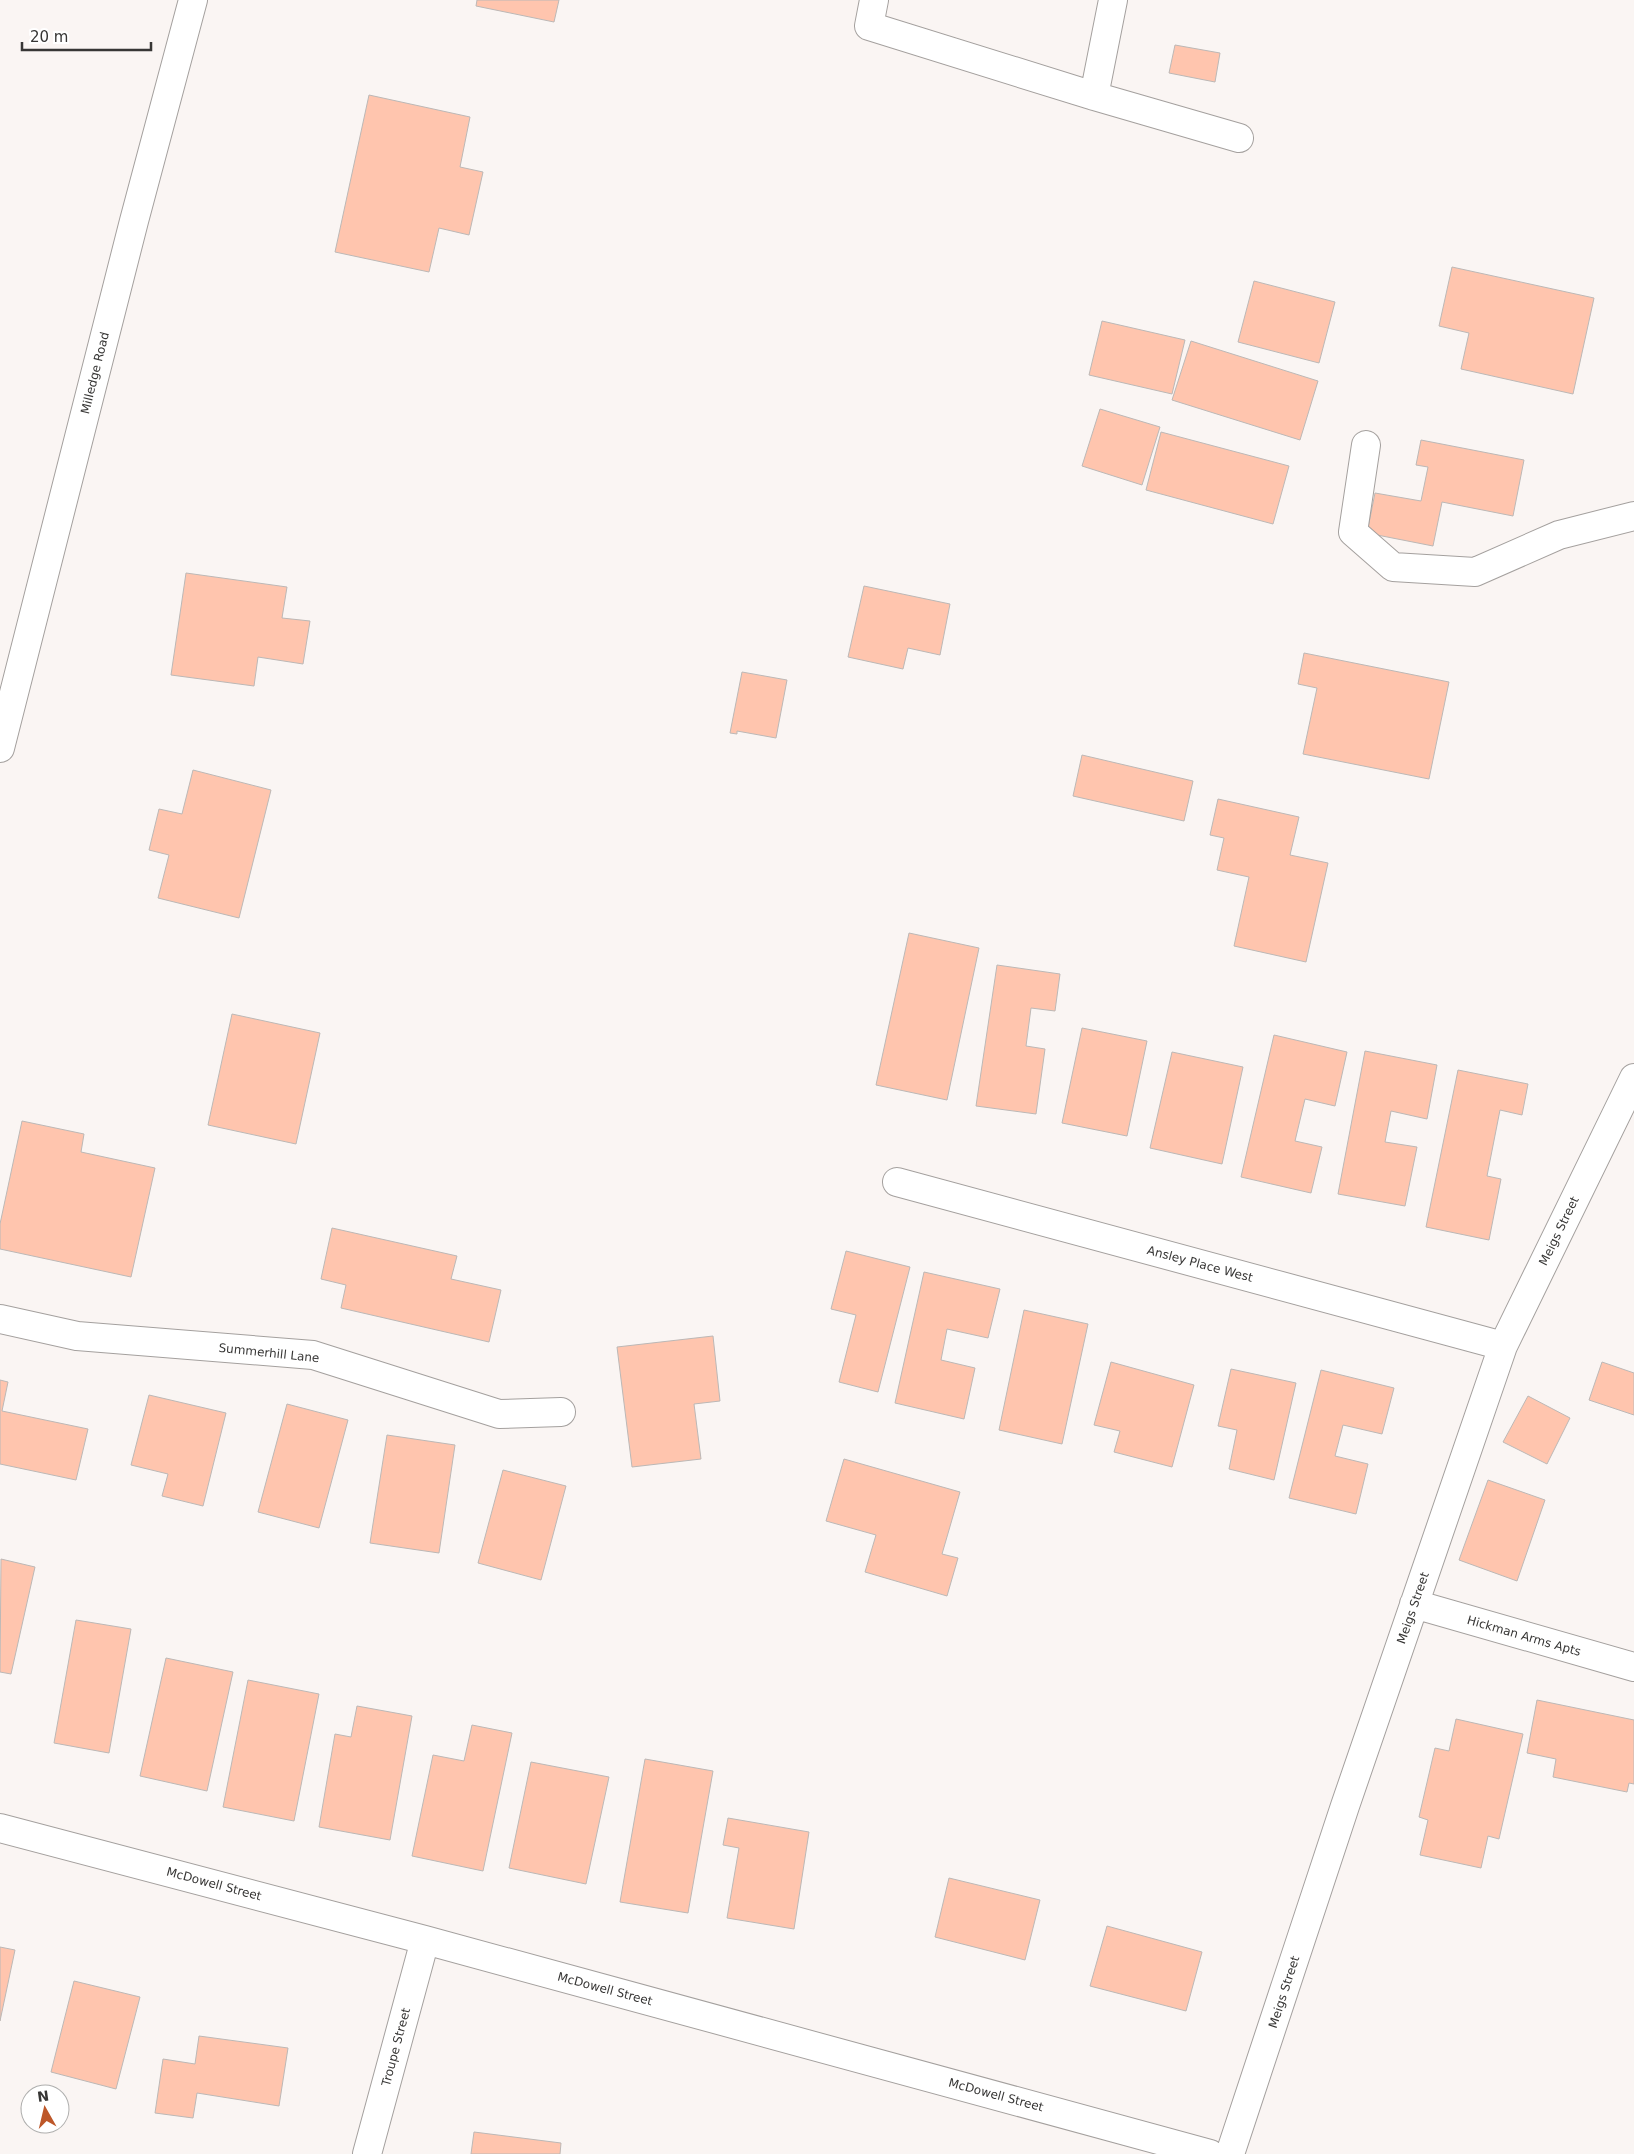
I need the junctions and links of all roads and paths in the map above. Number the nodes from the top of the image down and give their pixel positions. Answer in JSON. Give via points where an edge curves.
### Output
{"nodes":[{"id":1,"x":193,"y":0,"type":"edge"},
{"id":2,"x":874,"y":0,"type":"edge"},
{"id":3,"x":1114,"y":0,"type":"edge"},
{"id":4,"x":1094,"y":96,"type":"junction"},
{"id":5,"x":1239,"y":138,"type":"dead end"},
{"id":6,"x":1366,"y":445,"type":"dead end"},
{"id":7,"x":1634,"y":516,"type":"edge"},
{"id":8,"x":0,"y":748,"type":"edge"},
{"id":9,"x":1634,"y":1078,"type":"edge"},
{"id":10,"x":897,"y":1182,"type":"dead end"},
{"id":11,"x":0,"y":1319,"type":"edge"},
{"id":12,"x":1502,"y":1346,"type":"junction"},
{"id":13,"x":561,"y":1412,"type":"dead end"},
{"id":14,"x":1414,"y":1604,"type":"junction"},
{"id":15,"x":1634,"y":1667,"type":"edge"},
{"id":16,"x":0,"y":1828,"type":"edge"},
{"id":17,"x":425,"y":1940,"type":"junction"},
{"id":18,"x":1133,"y":2144,"type":"edge"},
{"id":19,"x":367,"y":2154,"type":"edge"},
{"id":20,"x":1210,"y":2154,"type":"edge"},
{"id":21,"x":1230,"y":2154,"type":"edge"}],
"edges":[{"from":1,"to":8,"type":"street","name":"Milledge Road"},
{"from":2,"to":4,"type":"street","via":[[868,26]]},
{"from":3,"to":4,"type":"street"},
{"from":4,"to":5,"type":"street"},
{"from":6,"to":7,"type":"street","via":[[1353,532],[1393,566],[1475,572],[1559,535]]},
{"from":9,"to":12,"type":"street","name":"Meigs Street"},
{"from":10,"to":12,"type":"street","name":"Ansley Place West"},
{"from":11,"to":13,"type":"street","name":"Summerhill Lane","via":[[77,1336],[313,1355],[499,1414]]},
{"from":12,"to":14,"type":"street","name":"Meigs Street"},
{"from":14,"to":15,"type":"street","name":"Hickman Arms Apts"},
{"from":14,"to":21,"type":"street","name":"Meigs Street"},
{"from":16,"to":17,"type":"street","name":"McDowell Street"},
{"from":17,"to":18,"type":"street","name":"McDowell Street"},
{"from":17,"to":19,"type":"street","name":"Troupe Street"},
{"from":18,"to":20,"type":"street","name":"McDowell Street"}]}
